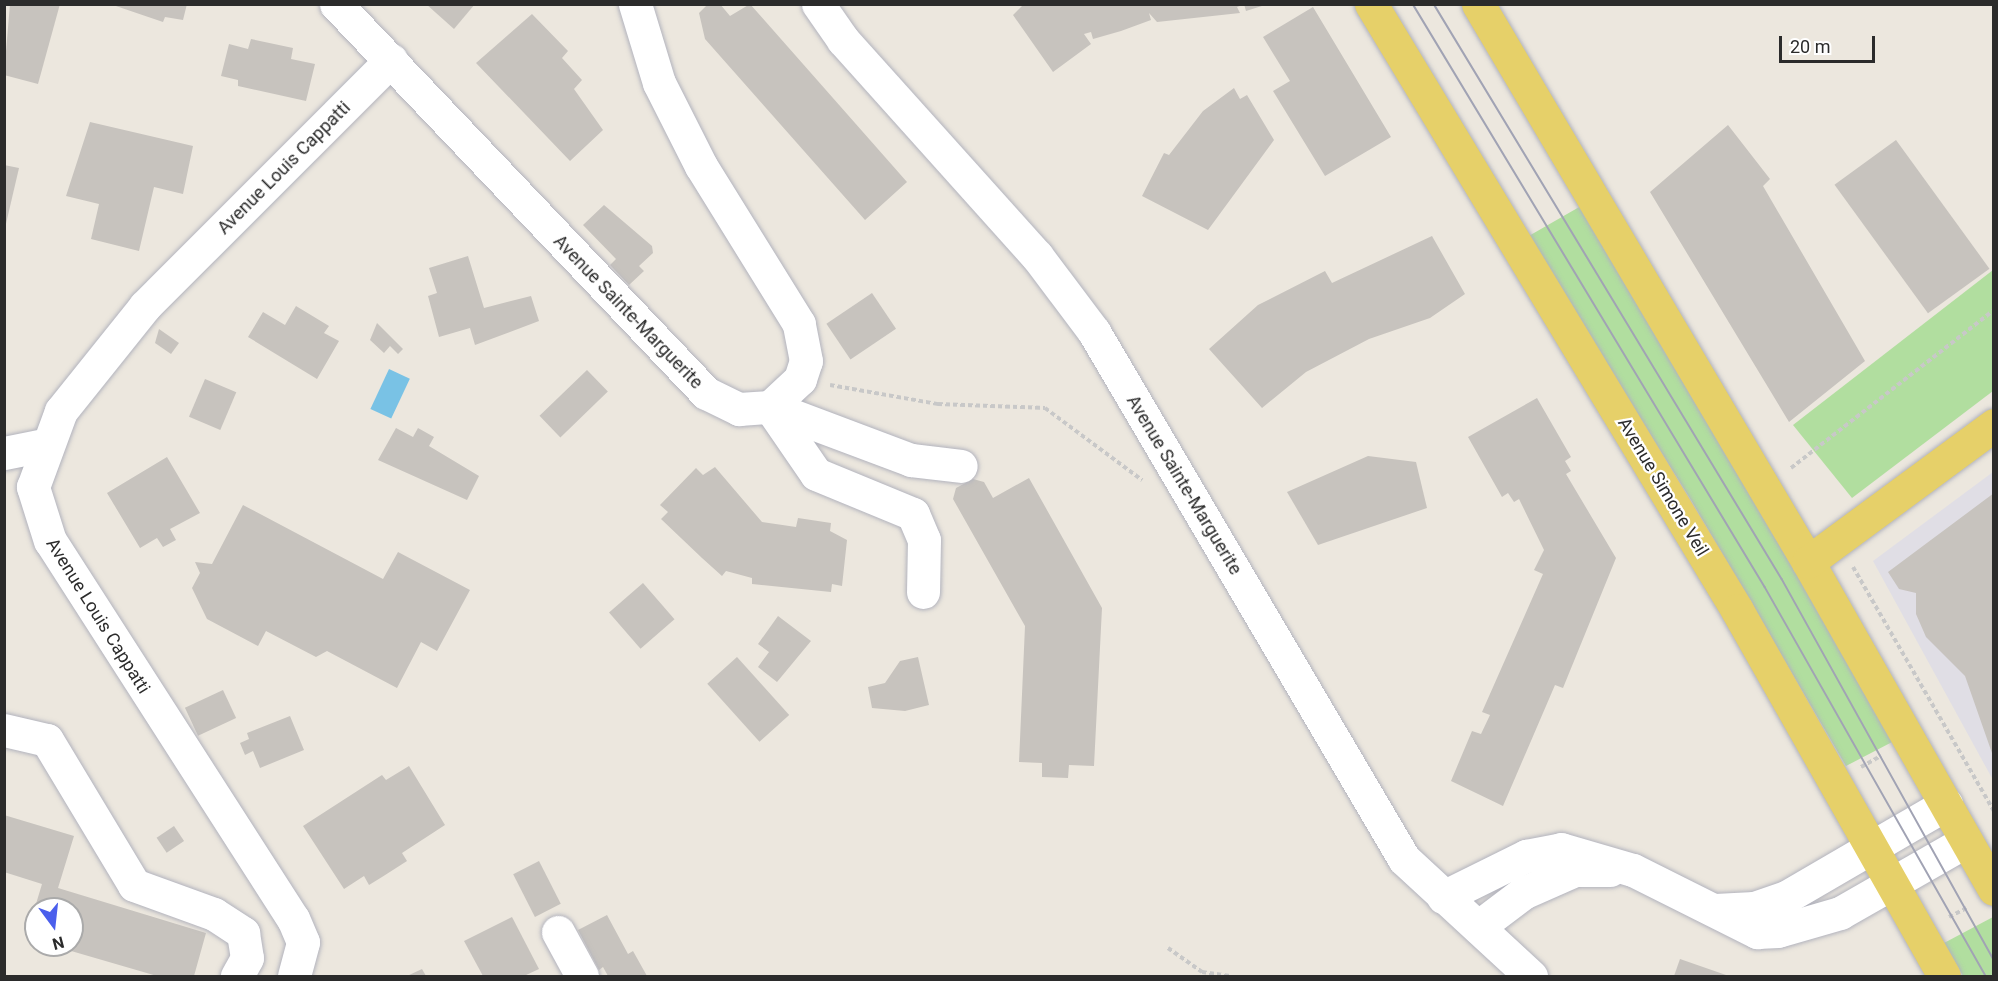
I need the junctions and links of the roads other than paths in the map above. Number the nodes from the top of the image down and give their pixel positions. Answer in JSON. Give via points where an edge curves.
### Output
{"nodes":[{"id":1,"x":336,"y":4,"type":"edge"},
{"id":2,"x":635,"y":4,"type":"edge"},
{"id":3,"x":818,"y":4,"type":"edge"},
{"id":4,"x":1371,"y":4,"type":"edge"},
{"id":5,"x":1478,"y":4,"type":"edge"},
{"id":6,"x":391,"y":60,"type":"junction"},
{"id":7,"x":770,"y":407,"type":"junction"},
{"id":8,"x":1994,"y":425,"type":"edge"},
{"id":9,"x":44,"y":445,"type":"junction"},
{"id":10,"x":4,"y":453,"type":"edge"},
{"id":11,"x":961,"y":466,"type":"dead end"},
{"id":12,"x":1808,"y":562,"type":"junction"},
{"id":13,"x":923,"y":592,"type":"dead end"},
{"id":14,"x":4,"y":730,"type":"edge"},
{"id":15,"x":1946,"y":804,"type":"junction"},
{"id":16,"x":1966,"y":841,"type":"junction"},
{"id":17,"x":1872,"y":847,"type":"junction"},
{"id":18,"x":1633,"y":870,"type":"junction"},
{"id":19,"x":1893,"y":883,"type":"junction"},
{"id":20,"x":1994,"y":889,"type":"edge"},
{"id":21,"x":1443,"y":897,"type":"junction"},
{"id":22,"x":1715,"y":910,"type":"junction"},
{"id":23,"x":1478,"y":927,"type":"junction"},
{"id":24,"x":558,"y":932,"type":"dead end"},
{"id":25,"x":302,"y":974,"type":"edge"},
{"id":26,"x":237,"y":976,"type":"edge"},
{"id":27,"x":582,"y":976,"type":"edge"},
{"id":28,"x":1531,"y":976,"type":"edge"},
{"id":29,"x":1944,"y":976,"type":"edge"}],
"edges":[{"from":1,"to":6,"type":"street","name":"Avenue Sainte-Marguerite"},
{"from":2,"to":7,"type":"street","via":[[659,83],[701,166],[799,324],[806,362],[800,379]]},
{"from":3,"to":21,"type":"street","name":"Avenue Sainte-Marguerite","via":[[1064,288],[1404,859]]},
{"from":4,"to":17,"type":"main road","name":"Avenue Simone Veil","via":[[1737,610]]},
{"from":5,"to":12,"type":"main road"},
{"from":6,"to":7,"type":"street","name":"Avenue Sainte-Marguerite","via":[[706,393],[739,409]]},
{"from":6,"to":9,"type":"street","name":"Avenue Louis Cappatti","via":[[145,306],[61,411]]},
{"from":7,"to":11,"type":"street","via":[[911,460]]},
{"from":7,"to":13,"type":"street","via":[[816,474],[913,514],[924,540]]},
{"from":8,"to":12,"type":"main road"},
{"from":9,"to":10,"type":"street"},
{"from":9,"to":25,"type":"street","name":"Avenue Louis Cappatti","via":[[33,487],[50,541],[293,919],[303,942]]},
{"from":12,"to":15,"type":"main road"},
{"from":14,"to":26,"type":"street","via":[[47,740],[134,885],[214,914],[243,933],[247,958]]},
{"from":15,"to":16,"type":"main road"},
{"from":15,"to":17,"type":"street"},
{"from":16,"to":19,"type":"street"},
{"from":16,"to":20,"type":"main road"},
{"from":17,"to":19,"type":"main road","name":"Avenue Simone Veil"},
{"from":17,"to":22,"type":"street","via":[[1770,904]]},
{"from":18,"to":21,"type":"street","via":[[1561,849],[1526,856]]},
{"from":18,"to":22,"type":"street"},
{"from":18,"to":23,"type":"street","via":[[1575,870],[1524,893]]},
{"from":19,"to":22,"type":"street","via":[[1840,913],[1778,931],[1757,932]]},
{"from":19,"to":29,"type":"main road","name":"Avenue Simone Veil"},
{"from":21,"to":23,"type":"street","name":"Avenue Sainte-Marguerite"},
{"from":23,"to":28,"type":"street","name":"Avenue Sainte-Marguerite"},
{"from":24,"to":27,"type":"street"}]}
